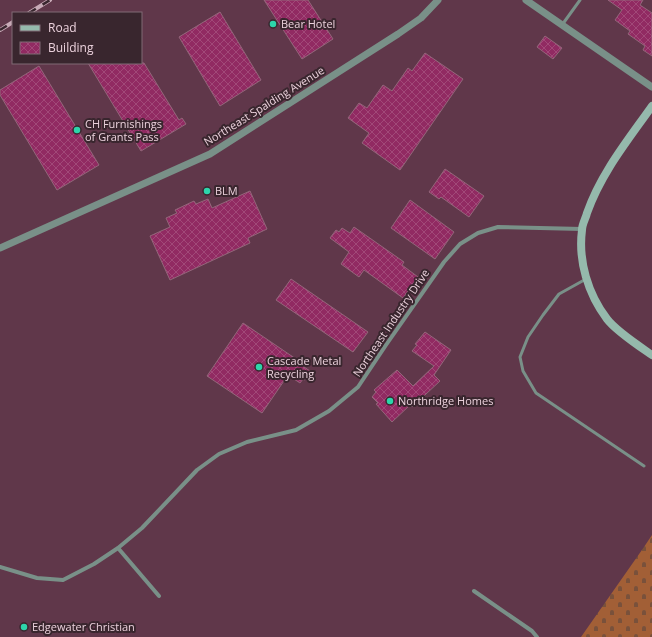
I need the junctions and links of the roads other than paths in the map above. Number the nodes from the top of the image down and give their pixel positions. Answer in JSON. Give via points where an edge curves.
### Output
{"nodes":[{"id":1,"x":438,"y":0,"type":"edge"},
{"id":2,"x":526,"y":0,"type":"edge"},
{"id":3,"x":580,"y":0,"type":"edge"},
{"id":4,"x":562,"y":25,"type":"junction"},
{"id":5,"x":652,"y":88,"type":"edge"},
{"id":6,"x":652,"y":106,"type":"edge"},
{"id":7,"x":582,"y":229,"type":"junction"},
{"id":8,"x":0,"y":248,"type":"edge"},
{"id":9,"x":586,"y":279,"type":"junction"},
{"id":10,"x":652,"y":355,"type":"edge"},
{"id":11,"x":644,"y":466,"type":"dead end"},
{"id":12,"x":118,"y":548,"type":"junction"},
{"id":13,"x":0,"y":567,"type":"edge"},
{"id":14,"x":474,"y":591,"type":"dead end"},
{"id":15,"x":159,"y":596,"type":"dead end"},
{"id":16,"x":537,"y":637,"type":"edge"}],
"edges":[{"from":1,"to":8,"type":"street","name":"Northeast Spalding Avenue","via":[[421,18],[398,34],[215,151]]},
{"from":2,"to":4,"type":"street"},
{"from":3,"to":4,"type":"lane"},
{"from":4,"to":5,"type":"street"},
{"from":6,"to":7,"type":"main road","via":[[594,194]]},
{"from":7,"to":9,"type":"main road","via":[[582,257]]},
{"from":7,"to":12,"type":"street","name":"Northeast Industry Drive","via":[[498,227],[478,233],[460,244],[444,262],[358,387],[329,411],[296,430],[247,442],[219,454],[197,470],[142,528]]},
{"from":9,"to":10,"type":"main road","via":[[608,320]]},
{"from":9,"to":11,"type":"lane","via":[[559,294],[543,315],[528,337],[520,357],[523,370],[536,392]]},
{"from":12,"to":13,"type":"street","name":"Northeast Industry Drive","via":[[63,580],[37,578]]},
{"from":12,"to":15,"type":"street"},
{"from":14,"to":16,"type":"street"}]}
